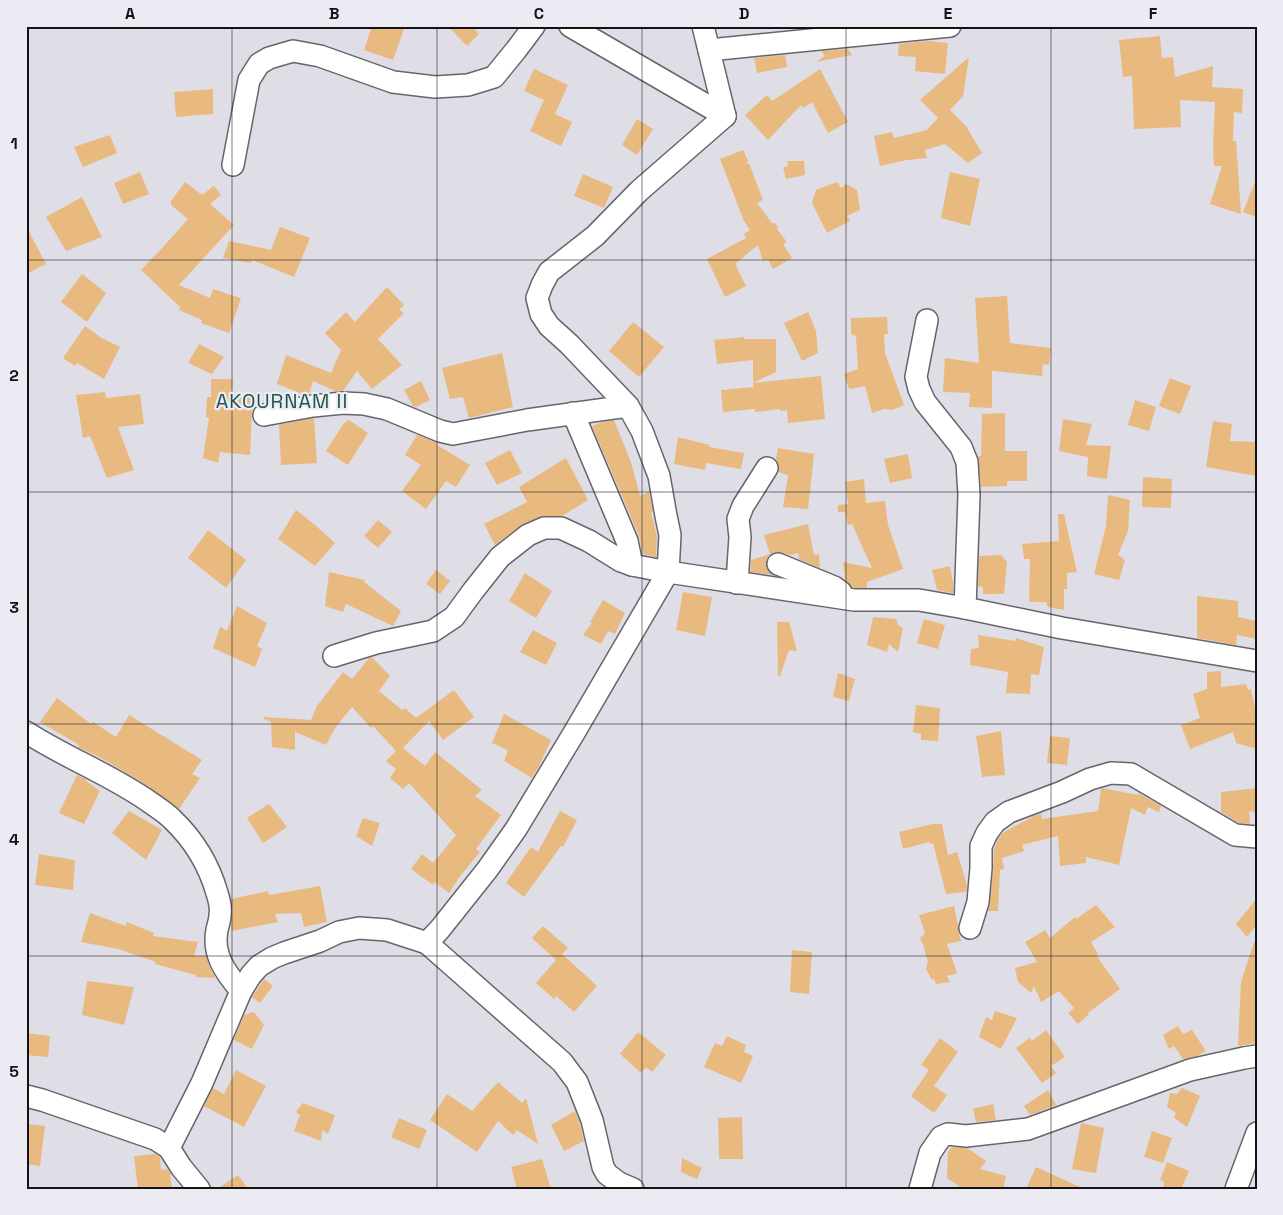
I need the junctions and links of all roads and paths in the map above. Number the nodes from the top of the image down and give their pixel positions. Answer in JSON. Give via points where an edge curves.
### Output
{"nodes":[{"id":1,"x":534,"y":26,"type":"edge"},
{"id":2,"x":570,"y":26,"type":"edge"},
{"id":3,"x":703,"y":26,"type":"edge"},
{"id":4,"x":950,"y":26,"type":"edge"},
{"id":5,"x":709,"y":50,"type":"junction"},
{"id":6,"x":724,"y":116,"type":"junction"},
{"id":7,"x":233,"y":165,"type":"dead end"},
{"id":8,"x":927,"y":320,"type":"dead end"},
{"id":9,"x":628,"y":406,"type":"junction"},
{"id":10,"x":573,"y":413,"type":"junction"},
{"id":11,"x":264,"y":416,"type":"dead end"},
{"id":12,"x":767,"y":468,"type":"dead end"},
{"id":13,"x":778,"y":564,"type":"dead end"},
{"id":14,"x":632,"y":565,"type":"junction"},
{"id":15,"x":668,"y":572,"type":"junction"},
{"id":16,"x":737,"y":583,"type":"junction"},
{"id":17,"x":854,"y":600,"type":"junction"},
{"id":18,"x":965,"y":608,"type":"junction"},
{"id":19,"x":334,"y":656,"type":"dead end"},
{"id":20,"x":1257,"y":661,"type":"edge"},
{"id":21,"x":26,"y":732,"type":"edge"},
{"id":22,"x":1257,"y":837,"type":"edge"},
{"id":23,"x":970,"y":928,"type":"dead end"},
{"id":24,"x":428,"y":943,"type":"junction"},
{"id":25,"x":241,"y":991,"type":"junction"},
{"id":26,"x":1257,"y":1056,"type":"edge"},
{"id":27,"x":26,"y":1096,"type":"edge"},
{"id":28,"x":1257,"y":1133,"type":"edge"},
{"id":29,"x":169,"y":1148,"type":"junction"},
{"id":30,"x":199,"y":1189,"type":"edge"},
{"id":31,"x":634,"y":1189,"type":"edge"},
{"id":32,"x":920,"y":1189,"type":"edge"},
{"id":33,"x":1236,"y":1189,"type":"edge"}],
"edges":[{"from":1,"to":7,"type":"street","via":[[494,77],[468,85],[435,87],[393,82],[320,56],[292,51],[269,58],[259,64],[249,80]]},
{"from":2,"to":6,"type":"street"},
{"from":3,"to":5,"type":"street"},
{"from":4,"to":5,"type":"street"},
{"from":5,"to":6,"type":"street"},
{"from":6,"to":9,"type":"street","via":[[639,190],[594,236],[549,272],[537,298],[540,314],[549,326]]},
{"from":8,"to":18,"type":"street","via":[[916,377],[919,389],[925,402],[962,446],[967,462]]},
{"from":9,"to":10,"type":"street"},
{"from":9,"to":15,"type":"street","via":[[642,430],[659,476],[670,535]]},
{"from":10,"to":11,"type":"street","via":[[453,434],[440,432],[387,409],[364,404],[343,402]]},
{"from":10,"to":14,"type":"street","via":[[627,541]]},
{"from":12,"to":16,"type":"street","via":[[738,518]]},
{"from":13,"to":17,"type":"street","via":[[834,587]]},
{"from":14,"to":15,"type":"street"},
{"from":14,"to":19,"type":"street","via":[[561,528],[544,528],[528,535],[500,557],[454,617],[433,631]]},
{"from":15,"to":16,"type":"street"},
{"from":15,"to":24,"type":"street","via":[[516,829]]},
{"from":16,"to":17,"type":"street"},
{"from":17,"to":18,"type":"street","via":[[919,600]]},
{"from":18,"to":20,"type":"street"},
{"from":21,"to":25,"type":"street","via":[[133,790],[171,817],[186,833],[218,894],[221,916],[216,946],[225,971]]},
{"from":22,"to":23,"type":"street","via":[[1235,835],[1131,774],[1111,772],[1009,812],[995,822],[981,846],[978,902]]},
{"from":24,"to":25,"type":"street","via":[[387,930],[359,928],[339,932],[272,958],[259,966]]},
{"from":24,"to":31,"type":"street","via":[[562,1062],[578,1082],[592,1120],[603,1167],[618,1183]]},
{"from":25,"to":29,"type":"street","via":[[202,1083]]},
{"from":26,"to":32,"type":"street","via":[[1190,1070],[1028,1129],[966,1136],[948,1134],[930,1153]]},
{"from":27,"to":29,"type":"street","via":[[155,1138]]},
{"from":28,"to":33,"type":"street"},
{"from":29,"to":30,"type":"street"}]}
